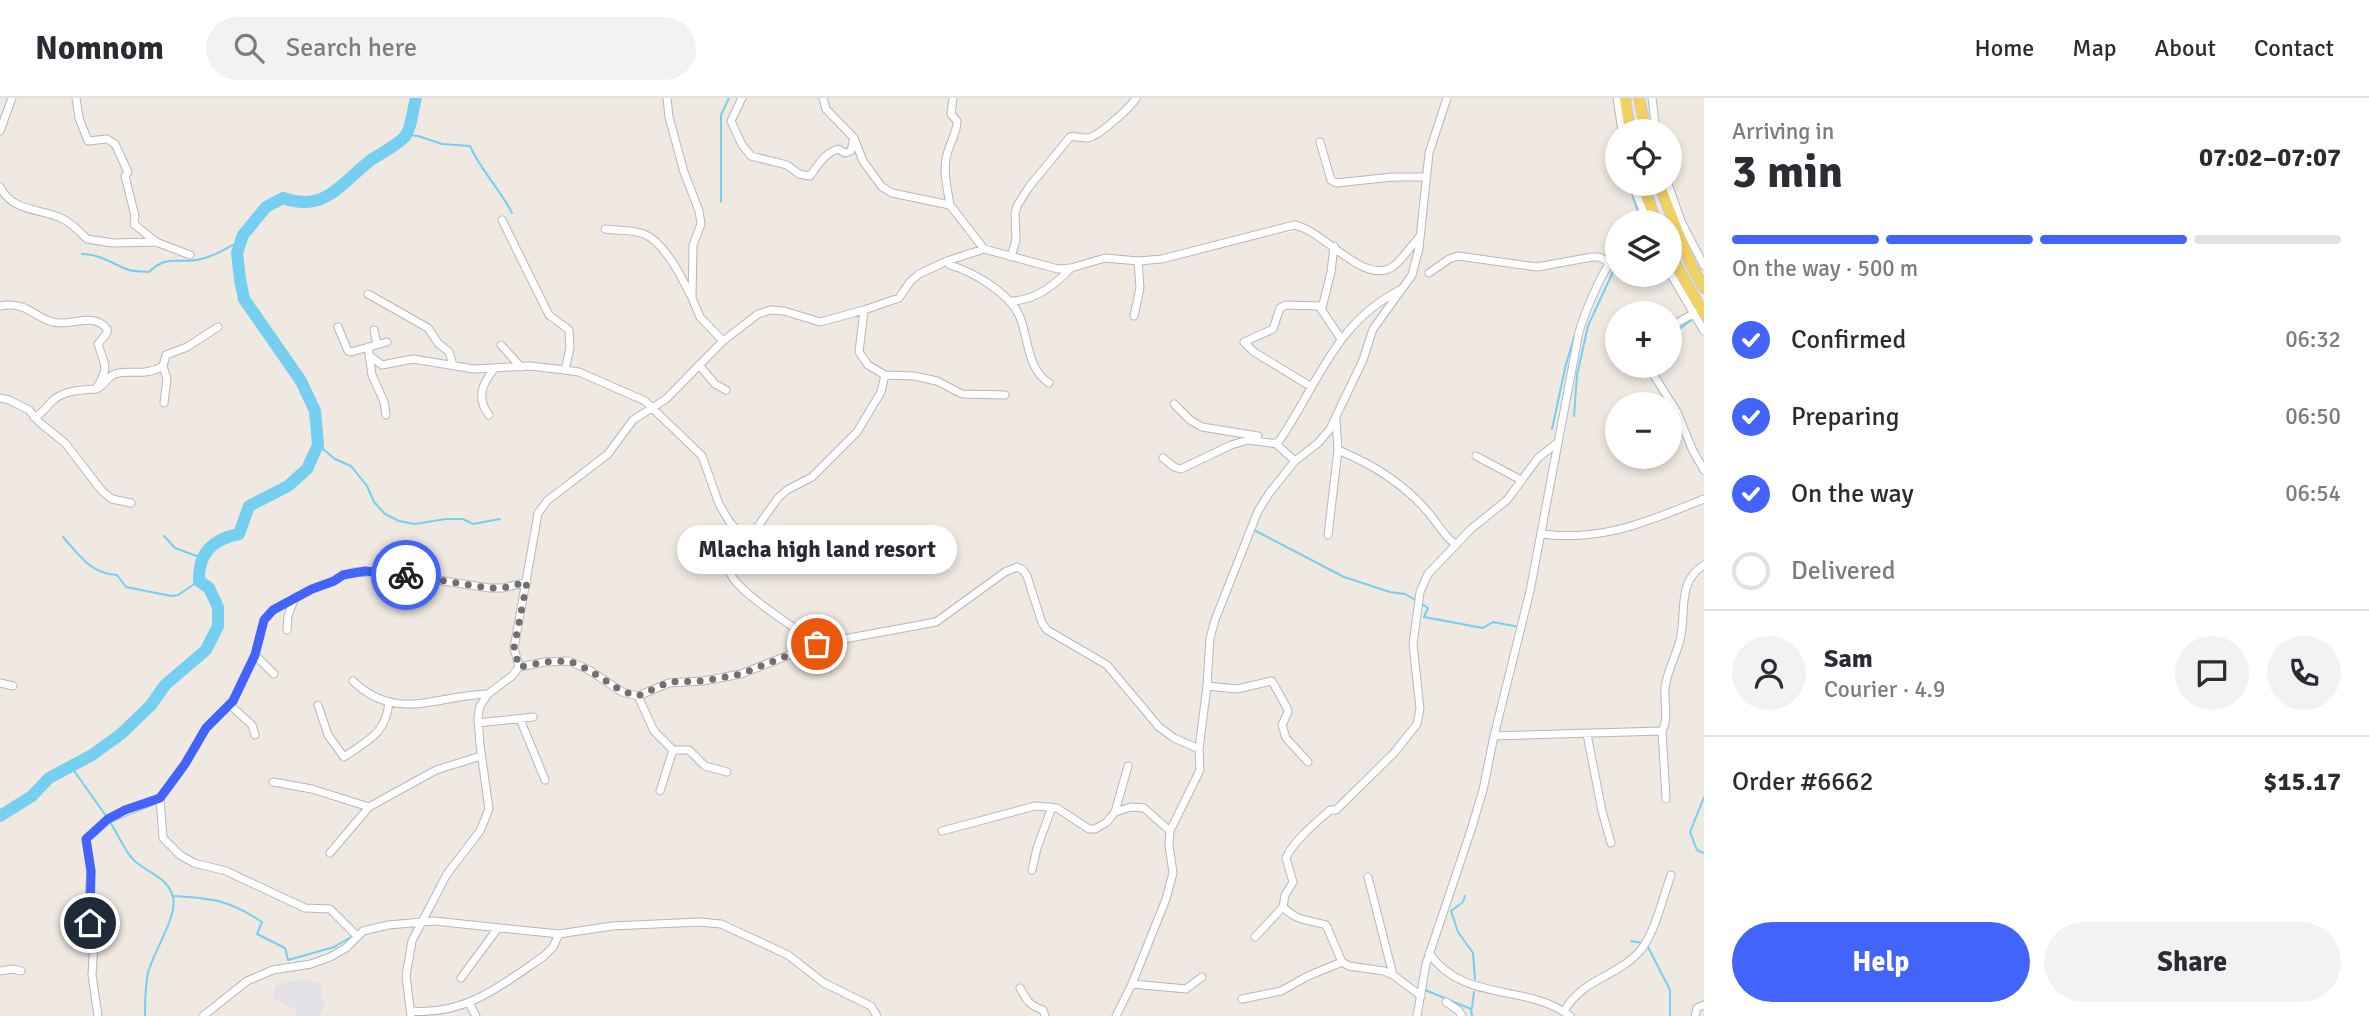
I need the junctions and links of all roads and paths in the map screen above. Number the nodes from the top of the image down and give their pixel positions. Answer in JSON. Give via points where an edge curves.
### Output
{"nodes":[{"id":1,"x":12,"y":98,"type":"edge"},
{"id":2,"x":76,"y":98,"type":"edge"},
{"id":3,"x":667,"y":98,"type":"edge"},
{"id":4,"x":742,"y":98,"type":"edge"},
{"id":5,"x":823,"y":98,"type":"edge"},
{"id":6,"x":953,"y":98,"type":"edge"},
{"id":7,"x":1136,"y":98,"type":"edge"},
{"id":8,"x":1447,"y":98,"type":"edge"},
{"id":9,"x":1617,"y":98,"type":"edge"},
{"id":10,"x":1625,"y":98,"type":"edge"},
{"id":11,"x":1639,"y":98,"type":"edge"},
{"id":12,"x":1652,"y":98,"type":"edge"},
{"id":13,"x":1620,"y":119,"type":"edge"},
{"id":14,"x":1628,"y":119,"type":"edge"},
{"id":15,"x":1643,"y":119,"type":"edge"},
{"id":16,"x":1655,"y":119,"type":"edge"},
{"id":17,"x":0,"y":131,"type":"edge"},
{"id":18,"x":854,"y":138,"type":"junction"},
{"id":19,"x":1320,"y":142,"type":"dead end"},
{"id":20,"x":1426,"y":177,"type":"junction"},
{"id":21,"x":0,"y":187,"type":"edge"},
{"id":22,"x":950,"y":205,"type":"junction"},
{"id":23,"x":502,"y":220,"type":"dead end"},
{"id":24,"x":606,"y":229,"type":"dead end"},
{"id":25,"x":1682,"y":235,"type":"edge"},
{"id":26,"x":1420,"y":236,"type":"junction"},
{"id":27,"x":156,"y":243,"type":"junction"},
{"id":28,"x":1334,"y":246,"type":"junction"},
{"id":29,"x":984,"y":249,"type":"junction"},
{"id":30,"x":190,"y":255,"type":"dead end"},
{"id":31,"x":1011,"y":257,"type":"junction"},
{"id":32,"x":1138,"y":261,"type":"junction"},
{"id":33,"x":1605,"y":261,"type":"edge"},
{"id":34,"x":1700,"y":263,"type":"edge"},
{"id":35,"x":950,"y":265,"type":"dead end"},
{"id":36,"x":1071,"y":268,"type":"junction"},
{"id":37,"x":1605,"y":270,"type":"edge"},
{"id":38,"x":1429,"y":273,"type":"dead end"},
{"id":39,"x":1682,"y":278,"type":"edge"},
{"id":40,"x":1680,"y":287,"type":"edge"},
{"id":41,"x":1704,"y":288,"type":"edge"},
{"id":42,"x":1403,"y":289,"type":"junction"},
{"id":43,"x":368,"y":295,"type":"dead end"},
{"id":44,"x":692,"y":298,"type":"junction"},
{"id":45,"x":1009,"y":301,"type":"junction"},
{"id":46,"x":0,"y":306,"type":"edge"},
{"id":47,"x":1322,"y":308,"type":"junction"},
{"id":48,"x":864,"y":310,"type":"junction"},
{"id":49,"x":1699,"y":312,"type":"edge"},
{"id":50,"x":1134,"y":316,"type":"dead end"},
{"id":51,"x":1682,"y":321,"type":"edge"},
{"id":52,"x":218,"y":327,"type":"dead end"},
{"id":53,"x":338,"y":327,"type":"dead end"},
{"id":54,"x":374,"y":330,"type":"dead end"},
{"id":55,"x":1704,"y":331,"type":"edge"},
{"id":56,"x":1341,"y":339,"type":"junction"},
{"id":57,"x":723,"y":341,"type":"junction"},
{"id":58,"x":387,"y":342,"type":"dead end"},
{"id":59,"x":377,"y":344,"type":"junction"},
{"id":60,"x":501,"y":345,"type":"dead end"},
{"id":61,"x":368,"y":347,"type":"junction"},
{"id":62,"x":370,"y":356,"type":"junction"},
{"id":63,"x":453,"y":365,"type":"junction"},
{"id":64,"x":699,"y":365,"type":"junction"},
{"id":65,"x":163,"y":366,"type":"junction"},
{"id":66,"x":521,"y":367,"type":"junction"},
{"id":67,"x":494,"y":369,"type":"junction"},
{"id":68,"x":565,"y":370,"type":"junction"},
{"id":69,"x":885,"y":375,"type":"junction"},
{"id":70,"x":1656,"y":378,"type":"edge"},
{"id":71,"x":1049,"y":383,"type":"dead end"},
{"id":72,"x":1310,"y":386,"type":"junction"},
{"id":73,"x":96,"y":389,"type":"junction"},
{"id":74,"x":726,"y":390,"type":"dead end"},
{"id":75,"x":1005,"y":395,"type":"dead end"},
{"id":76,"x":0,"y":398,"type":"edge"},
{"id":77,"x":164,"y":403,"type":"dead end"},
{"id":78,"x":1174,"y":404,"type":"dead end"},
{"id":79,"x":653,"y":409,"type":"junction"},
{"id":80,"x":386,"y":415,"type":"dead end"},
{"id":81,"x":489,"y":415,"type":"dead end"},
{"id":82,"x":34,"y":417,"type":"junction"},
{"id":83,"x":1336,"y":420,"type":"junction"},
{"id":84,"x":1557,"y":443,"type":"junction"},
{"id":85,"x":1277,"y":444,"type":"junction"},
{"id":86,"x":1338,"y":450,"type":"junction"},
{"id":87,"x":1476,"y":456,"type":"dead end"},
{"id":88,"x":1163,"y":458,"type":"dead end"},
{"id":89,"x":1295,"y":461,"type":"junction"},
{"id":90,"x":1704,"y":471,"type":"edge"},
{"id":91,"x":1521,"y":480,"type":"junction"},
{"id":92,"x":1704,"y":499,"type":"edge"},
{"id":93,"x":131,"y":503,"type":"dead end"},
{"id":94,"x":1542,"y":534,"type":"junction"},
{"id":95,"x":1328,"y":536,"type":"dead end"},
{"id":96,"x":745,"y":540,"type":"junction"},
{"id":97,"x":1455,"y":544,"type":"junction"},
{"id":98,"x":1704,"y":565,"type":"edge"},
{"id":99,"x":527,"y":582,"type":"junction"},
{"id":100,"x":295,"y":597,"type":"junction"},
{"id":101,"x":287,"y":629,"type":"dead end"},
{"id":102,"x":817,"y":644,"type":"junction"},
{"id":103,"x":255,"y":655,"type":"junction"},
{"id":104,"x":519,"y":667,"type":"junction"},
{"id":105,"x":274,"y":674,"type":"dead end"},
{"id":106,"x":353,"y":681,"type":"dead end"},
{"id":107,"x":0,"y":683,"type":"edge"},
{"id":108,"x":13,"y":686,"type":"dead end"},
{"id":109,"x":1207,"y":686,"type":"junction"},
{"id":110,"x":488,"y":694,"type":"junction"},
{"id":111,"x":638,"y":696,"type":"junction"},
{"id":112,"x":389,"y":703,"type":"junction"},
{"id":113,"x":230,"y":705,"type":"junction"},
{"id":114,"x":317,"y":705,"type":"dead end"},
{"id":115,"x":533,"y":717,"type":"dead end"},
{"id":116,"x":520,"y":719,"type":"junction"},
{"id":117,"x":478,"y":723,"type":"junction"},
{"id":118,"x":1662,"y":731,"type":"junction"},
{"id":119,"x":1587,"y":734,"type":"junction"},
{"id":120,"x":255,"y":735,"type":"dead end"},
{"id":121,"x":1494,"y":736,"type":"junction"},
{"id":122,"x":1199,"y":749,"type":"junction"},
{"id":123,"x":673,"y":750,"type":"junction"},
{"id":124,"x":481,"y":756,"type":"junction"},
{"id":125,"x":1308,"y":762,"type":"dead end"},
{"id":126,"x":1128,"y":766,"type":"dead end"},
{"id":127,"x":726,"y":772,"type":"dead end"},
{"id":128,"x":545,"y":780,"type":"dead end"},
{"id":129,"x":273,"y":782,"type":"dead end"},
{"id":130,"x":660,"y":791,"type":"dead end"},
{"id":131,"x":160,"y":798,"type":"junction"},
{"id":132,"x":1666,"y":799,"type":"dead end"},
{"id":133,"x":369,"y":807,"type":"junction"},
{"id":134,"x":1052,"y":807,"type":"junction"},
{"id":135,"x":1115,"y":811,"type":"junction"},
{"id":136,"x":942,"y":831,"type":"dead end"},
{"id":137,"x":1170,"y":831,"type":"junction"},
{"id":138,"x":1611,"y":843,"type":"dead end"},
{"id":139,"x":330,"y":853,"type":"dead end"},
{"id":140,"x":1032,"y":870,"type":"dead end"},
{"id":141,"x":1671,"y":875,"type":"dead end"},
{"id":142,"x":1368,"y":877,"type":"dead end"},
{"id":143,"x":1283,"y":907,"type":"junction"},
{"id":144,"x":421,"y":921,"type":"junction"},
{"id":145,"x":498,"y":928,"type":"junction"},
{"id":146,"x":559,"y":934,"type":"junction"},
{"id":147,"x":357,"y":936,"type":"junction"},
{"id":148,"x":1255,"y":937,"type":"dead end"},
{"id":149,"x":1430,"y":953,"type":"junction"},
{"id":150,"x":1342,"y":962,"type":"junction"},
{"id":151,"x":0,"y":971,"type":"edge"},
{"id":152,"x":21,"y":971,"type":"dead end"},
{"id":153,"x":1393,"y":975,"type":"junction"},
{"id":154,"x":1202,"y":977,"type":"dead end"},
{"id":155,"x":461,"y":978,"type":"dead end"},
{"id":156,"x":1132,"y":984,"type":"junction"},
{"id":157,"x":1020,"y":988,"type":"dead end"},
{"id":158,"x":1421,"y":996,"type":"junction"},
{"id":159,"x":1242,"y":999,"type":"dead end"},
{"id":160,"x":1446,"y":1002,"type":"dead end"},
{"id":161,"x":468,"y":1003,"type":"junction"},
{"id":162,"x":1704,"y":1004,"type":"edge"},
{"id":163,"x":411,"y":1013,"type":"edge"},
{"id":164,"x":1567,"y":1013,"type":"edge"},
{"id":165,"x":98,"y":1016,"type":"edge"},
{"id":166,"x":203,"y":1016,"type":"edge"},
{"id":167,"x":476,"y":1016,"type":"edge"},
{"id":168,"x":877,"y":1016,"type":"edge"},
{"id":169,"x":1045,"y":1016,"type":"edge"},
{"id":170,"x":1116,"y":1016,"type":"edge"},
{"id":171,"x":1417,"y":1016,"type":"edge"},
{"id":172,"x":1462,"y":1016,"type":"edge"},
{"id":173,"x":1695,"y":1016,"type":"edge"}],
"edges":[{"from":1,"to":17,"type":"street"},
{"from":2,"to":27,"type":"street","via":[[88,141],[107,139],[115,144],[128,172],[134,225]]},
{"from":3,"to":44,"type":"street","via":[[701,224],[693,245]]},
{"from":4,"to":18,"type":"street","via":[[731,121],[746,152],[787,165],[799,174],[810,176],[833,151],[851,150]]},
{"from":5,"to":18,"type":"street","via":[[826,108]]},
{"from":6,"to":22,"type":"street","via":[[951,114],[957,127],[945,163]]},
{"from":7,"to":31,"type":"street","via":[[1097,135],[1070,137],[1048,163],[1017,206]]},
{"from":8,"to":20,"type":"street"},
{"from":9,"to":13,"type":"street"},
{"from":10,"to":14,"type":"main road"},
{"from":11,"to":15,"type":"main road"},
{"from":12,"to":16,"type":"street"},
{"from":18,"to":22,"type":"street","via":[[863,160],[886,190]]},
{"from":19,"to":20,"type":"street","via":[[1336,184]]},
{"from":20,"to":26,"type":"street"},
{"from":21,"to":27,"type":"street","via":[[16,204],[61,218],[87,239]]},
{"from":22,"to":29,"type":"street"},
{"from":23,"to":68,"type":"street","via":[[549,315],[569,330]]},
{"from":24,"to":44,"type":"street","via":[[647,236],[671,260]]},
{"from":25,"to":34,"type":"main road"},
{"from":26,"to":28,"type":"street","via":[[1395,265],[1381,272],[1365,269]]},
{"from":26,"to":42,"type":"street","via":[[1417,260]]},
{"from":27,"to":30,"type":"street"},
{"from":28,"to":32,"type":"street","via":[[1309,229],[1288,225],[1188,253]]},
{"from":28,"to":47,"type":"street"},
{"from":29,"to":31,"type":"street"},
{"from":29,"to":48,"type":"street","via":[[919,274],[900,298]]},
{"from":31,"to":36,"type":"street","via":[[1044,267]]},
{"from":32,"to":36,"type":"street","via":[[1105,258]]},
{"from":32,"to":50,"type":"street","via":[[1140,288]]},
{"from":33,"to":38,"type":"street","via":[[1592,257],[1533,267],[1458,256]]},
{"from":34,"to":41,"type":"main road"},
{"from":35,"to":45,"type":"street","via":[[989,284]]},
{"from":36,"to":45,"type":"street","via":[[1034,296]]},
{"from":37,"to":84,"type":"street","via":[[1583,317]]},
{"from":39,"to":49,"type":"main road"},
{"from":40,"to":49,"type":"street"},
{"from":42,"to":56,"type":"street","via":[[1365,313]]},
{"from":42,"to":83,"type":"street","via":[[1373,329]]},
{"from":43,"to":63,"type":"street","via":[[428,328],[449,352]]},
{"from":44,"to":57,"type":"street","via":[[700,317]]},
{"from":45,"to":71,"type":"street","via":[[1018,314],[1028,351],[1042,379]]},
{"from":46,"to":73,"type":"street","via":[[30,309],[55,323],[102,323],[107,332],[98,344],[106,366]]},
{"from":47,"to":56,"type":"street"},
{"from":47,"to":72,"type":"street","via":[[1283,306],[1273,329],[1244,342]]},
{"from":48,"to":57,"type":"street","via":[[820,322],[771,310],[758,314]]},
{"from":48,"to":69,"type":"street","via":[[859,352],[868,365]]},
{"from":49,"to":51,"type":"street"},
{"from":49,"to":55,"type":"street"},
{"from":52,"to":65,"type":"street","via":[[166,355]]},
{"from":53,"to":61,"type":"street","via":[[348,351]]},
{"from":54,"to":59,"type":"street"},
{"from":56,"to":72,"type":"street"},
{"from":57,"to":64,"type":"street"},
{"from":58,"to":59,"type":"street"},
{"from":59,"to":61,"type":"street"},
{"from":60,"to":66,"type":"street"},
{"from":61,"to":62,"type":"street"},
{"from":62,"to":63,"type":"street","via":[[382,365],[413,359]]},
{"from":62,"to":80,"type":"street"},
{"from":63,"to":67,"type":"street"},
{"from":64,"to":74,"type":"street"},
{"from":64,"to":79,"type":"street"},
{"from":65,"to":73,"type":"street","via":[[150,372],[116,373]]},
{"from":65,"to":77,"type":"street","via":[[167,379]]},
{"from":66,"to":67,"type":"street"},
{"from":66,"to":68,"type":"street"},
{"from":67,"to":81,"type":"street","via":[[482,390],[481,401]]},
{"from":68,"to":79,"type":"street","via":[[637,397]]},
{"from":69,"to":75,"type":"street","via":[[926,378],[962,394]]},
{"from":69,"to":96,"type":"street","via":[[881,392],[849,443],[812,477],[778,498]]},
{"from":70,"to":90,"type":"street"},
{"from":72,"to":85,"type":"street"},
{"from":73,"to":82,"type":"street","via":[[58,397]]},
{"from":76,"to":82,"type":"street","via":[[27,408]]},
{"from":78,"to":85,"type":"street","via":[[1202,426],[1260,436]]},
{"from":79,"to":96,"type":"street","via":[[702,456],[719,504]]},
{"from":79,"to":99,"type":"street","via":[[633,420],[612,450],[542,507]]},
{"from":82,"to":93,"type":"street","via":[[65,443],[102,491],[112,499]]},
{"from":83,"to":86,"type":"street"},
{"from":83,"to":89,"type":"street","via":[[1323,438]]},
{"from":84,"to":91,"type":"street"},
{"from":84,"to":94,"type":"street"},
{"from":85,"to":88,"type":"street","via":[[1248,440],[1231,444],[1181,469]]},
{"from":85,"to":89,"type":"street"},
{"from":86,"to":95,"type":"street"},
{"from":86,"to":97,"type":"street","via":[[1366,461],[1396,482]]},
{"from":87,"to":91,"type":"street"},
{"from":89,"to":109,"type":"street","via":[[1258,511],[1241,554],[1211,633]]},
{"from":91,"to":97,"type":"street","via":[[1507,500]]},
{"from":92,"to":94,"type":"street","via":[[1622,530],[1573,536]]},
{"from":94,"to":121,"type":"street"},
{"from":96,"to":102,"type":"street","via":[[731,566],[732,579]]},
{"from":97,"to":143,"type":"street","via":[[1428,574],[1420,592],[1413,644],[1418,724],[1371,777],[1289,852],[1286,858],[1293,882]]},
{"from":98,"to":118,"type":"street","via":[[1686,585],[1680,640],[1665,686]]},
{"from":99,"to":100,"type":"street","via":[[489,588],[365,571],[343,575]]},
{"from":99,"to":104,"type":"street","via":[[514,648]]},
{"from":100,"to":101,"type":"street"},
{"from":100,"to":103,"type":"street","via":[[264,620]]},
{"from":102,"to":111,"type":"street","via":[[741,674],[669,682]]},
{"from":102,"to":122,"type":"street","via":[[936,622],[1017,567],[1027,576],[1047,630],[1107,665],[1159,727]]},
{"from":103,"to":105,"type":"street"},
{"from":103,"to":113,"type":"street"},
{"from":104,"to":110,"type":"street"},
{"from":104,"to":111,"type":"street","via":[[569,661]]},
{"from":106,"to":112,"type":"street"},
{"from":107,"to":108,"type":"street"},
{"from":109,"to":122,"type":"street"},
{"from":109,"to":125,"type":"street","via":[[1237,690],[1272,681],[1287,708],[1282,725],[1286,738]]},
{"from":110,"to":112,"type":"street","via":[[419,705]]},
{"from":110,"to":117,"type":"street","via":[[480,706]]},
{"from":111,"to":123,"type":"street","via":[[654,731]]},
{"from":112,"to":114,"type":"street","via":[[383,727],[344,757],[328,735]]},
{"from":113,"to":120,"type":"street","via":[[252,725]]},
{"from":113,"to":131,"type":"street","via":[[206,728]]},
{"from":115,"to":116,"type":"street"},
{"from":116,"to":117,"type":"street"},
{"from":116,"to":128,"type":"street"},
{"from":117,"to":124,"type":"street"},
{"from":118,"to":119,"type":"street"},
{"from":118,"to":132,"type":"street"},
{"from":119,"to":121,"type":"street"},
{"from":119,"to":138,"type":"street"},
{"from":121,"to":149,"type":"street","via":[[1472,831]]},
{"from":122,"to":137,"type":"street","via":[[1200,770]]},
{"from":123,"to":127,"type":"street","via":[[689,750],[705,766]]},
{"from":123,"to":130,"type":"street"},
{"from":124,"to":133,"type":"street","via":[[436,770]]},
{"from":124,"to":144,"type":"street","via":[[488,814]]},
{"from":126,"to":135,"type":"street"},
{"from":129,"to":133,"type":"street"},
{"from":131,"to":147,"type":"street","via":[[163,838],[185,858],[231,873],[302,907],[330,909]]},
{"from":131,"to":165,"type":"street","via":[[108,819],[86,839]]},
{"from":133,"to":139,"type":"street"},
{"from":134,"to":135,"type":"street","via":[[1096,830]]},
{"from":134,"to":136,"type":"street","via":[[1019,808]]},
{"from":134,"to":140,"type":"street"},
{"from":135,"to":137,"type":"street","via":[[1144,808]]},
{"from":137,"to":156,"type":"street","via":[[1172,883]]},
{"from":141,"to":164,"type":"street","via":[[1640,950],[1625,964],[1588,984],[1573,997]]},
{"from":142,"to":153,"type":"street"},
{"from":143,"to":148,"type":"street"},
{"from":143,"to":150,"type":"street","via":[[1302,921],[1326,925]]},
{"from":144,"to":145,"type":"street"},
{"from":144,"to":147,"type":"street"},
{"from":144,"to":163,"type":"street","via":[[406,976]]},
{"from":145,"to":146,"type":"street"},
{"from":145,"to":155,"type":"street"},
{"from":146,"to":161,"type":"street","via":[[544,956]]},
{"from":146,"to":168,"type":"street","via":[[612,926],[721,924],[788,955],[824,983],[871,1006]]},
{"from":147,"to":166,"type":"street","via":[[342,951],[321,961],[273,970],[247,981]]},
{"from":149,"to":158,"type":"street"},
{"from":149,"to":164,"type":"street","via":[[1462,982],[1514,993]]},
{"from":150,"to":153,"type":"street"},
{"from":150,"to":159,"type":"street","via":[[1281,991]]},
{"from":151,"to":152,"type":"street"},
{"from":153,"to":158,"type":"street"},
{"from":154,"to":156,"type":"street","via":[[1186,989]]},
{"from":156,"to":170,"type":"street"},
{"from":157,"to":169,"type":"street","via":[[1031,1007],[1043,1010]]},
{"from":158,"to":171,"type":"street"},
{"from":160,"to":172,"type":"street"},
{"from":161,"to":163,"type":"street","via":[[438,1012]]},
{"from":161,"to":167,"type":"street"},
{"from":162,"to":173,"type":"street"}]}
